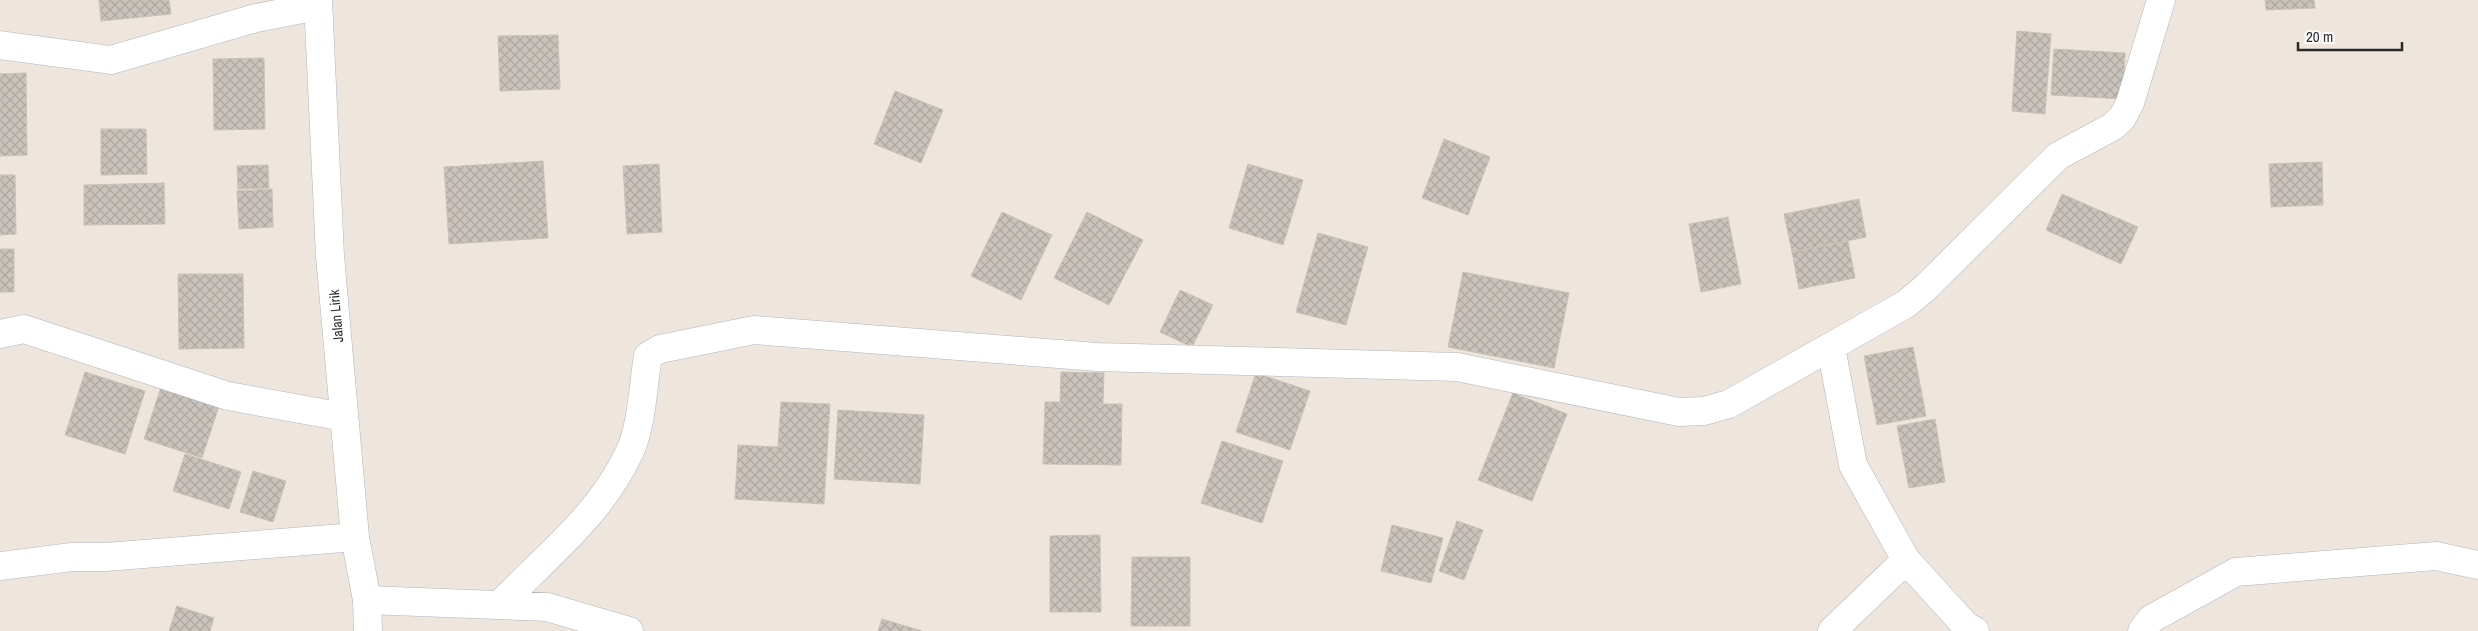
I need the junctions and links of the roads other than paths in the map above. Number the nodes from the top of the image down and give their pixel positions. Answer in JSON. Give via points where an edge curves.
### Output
{"nodes":[{"id":1,"x":2161,"y":0,"type":"edge"},
{"id":2,"x":318,"y":3,"type":"edge"},
{"id":3,"x":0,"y":45,"type":"edge"},
{"id":4,"x":0,"y":334,"type":"edge"},
{"id":5,"x":1831,"y":347,"type":"junction"},
{"id":6,"x":344,"y":417,"type":"junction"},
{"id":7,"x":355,"y":537,"type":"junction"},
{"id":8,"x":1906,"y":560,"type":"junction"},
{"id":9,"x":2478,"y":565,"type":"edge"},
{"id":10,"x":0,"y":566,"type":"edge"},
{"id":11,"x":366,"y":600,"type":"junction"},
{"id":12,"x":500,"y":604,"type":"junction"},
{"id":13,"x":368,"y":631,"type":"edge"},
{"id":14,"x":629,"y":631,"type":"edge"},
{"id":15,"x":1832,"y":631,"type":"edge"},
{"id":16,"x":1975,"y":631,"type":"edge"},
{"id":17,"x":2142,"y":631,"type":"edge"}],
"edges":[{"from":1,"to":5,"type":"street","via":[[2130,103],[2122,118],[2112,127],[2058,156],[1906,304]]},
{"from":2,"to":3,"type":"street","via":[[111,60]]},
{"from":2,"to":6,"type":"street","name":"Jalan Lirik","via":[[330,256]]},
{"from":4,"to":6,"type":"street","via":[[24,329],[228,396]]},
{"from":5,"to":8,"type":"street","via":[[1853,465]]},
{"from":5,"to":12,"type":"street","via":[[1729,404],[1704,411],[1679,412],[1457,368],[1097,358],[754,330],[660,349],[648,356],[630,452],[599,504]]},
{"from":6,"to":7,"type":"street","name":"Jalan Lirik"},
{"from":7,"to":10,"type":"street","via":[[72,557]]},
{"from":7,"to":11,"type":"street","name":"Jalan Lirik"},
{"from":8,"to":15,"type":"street"},
{"from":8,"to":16,"type":"street","via":[[1966,626]]},
{"from":9,"to":17,"type":"street","via":[[2436,556],[2236,572],[2151,620]]},
{"from":11,"to":12,"type":"street"},
{"from":11,"to":13,"type":"street","name":"Jalan Lirik"},
{"from":12,"to":14,"type":"street","via":[[547,607]]}]}
